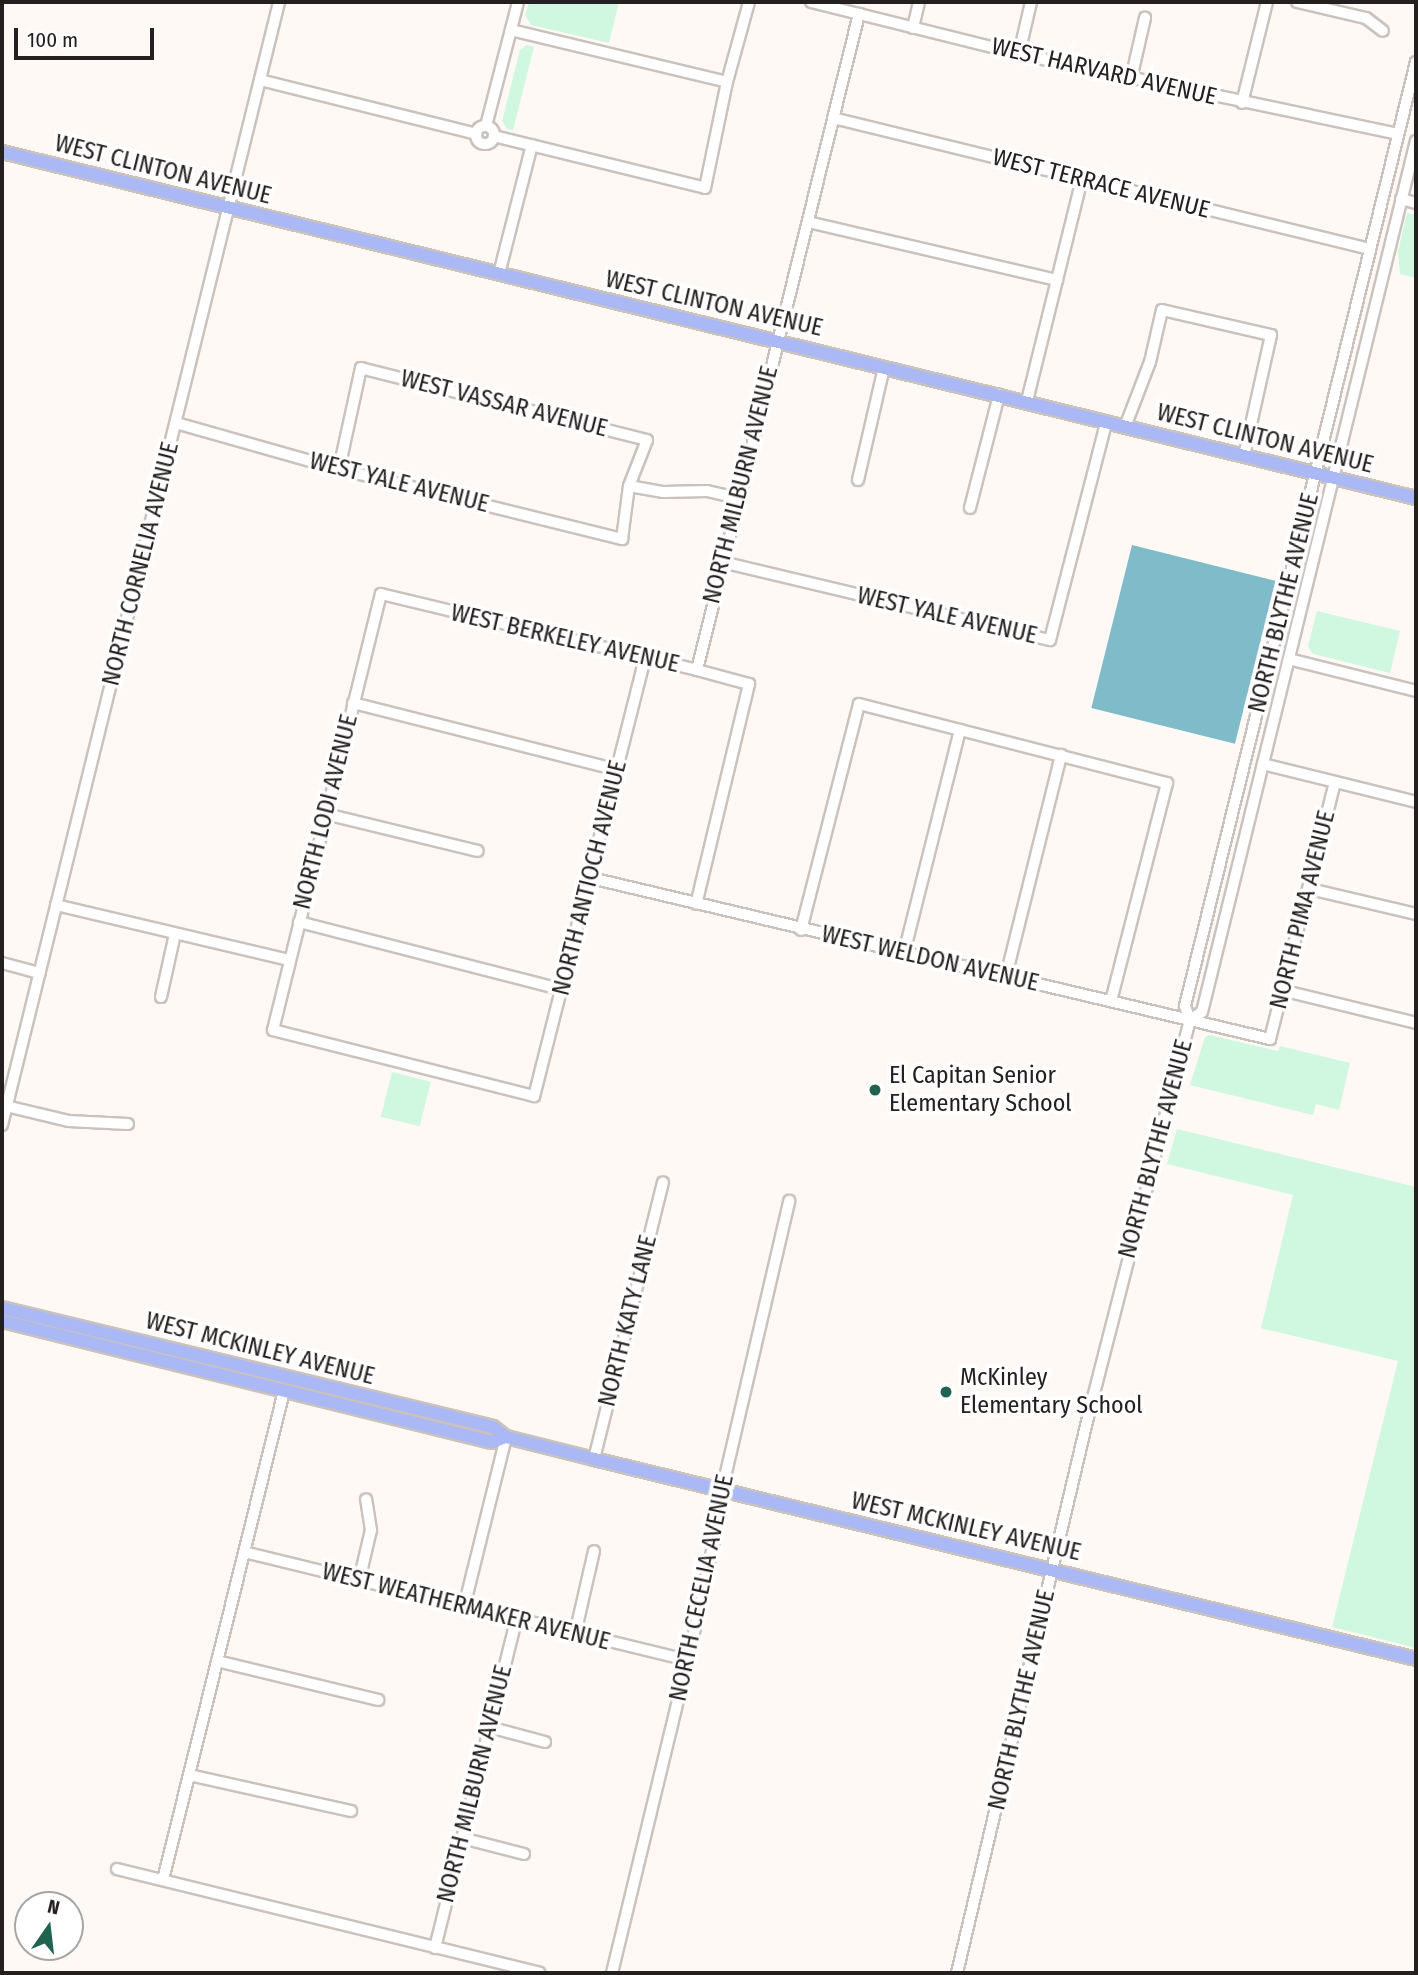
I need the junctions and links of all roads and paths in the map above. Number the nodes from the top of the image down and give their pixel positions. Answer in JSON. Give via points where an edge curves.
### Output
{"nodes":[{"id":1,"x":279,"y":2,"type":"edge"},
{"id":2,"x":518,"y":2,"type":"edge"},
{"id":3,"x":749,"y":2,"type":"edge"},
{"id":4,"x":811,"y":2,"type":"edge"},
{"id":5,"x":919,"y":2,"type":"edge"},
{"id":6,"x":1031,"y":2,"type":"edge"},
{"id":7,"x":1267,"y":2,"type":"edge"},
{"id":8,"x":1297,"y":2,"type":"edge"},
{"id":9,"x":859,"y":14,"type":"junction"},
{"id":10,"x":1145,"y":18,"type":"dead end"},
{"id":11,"x":913,"y":28,"type":"junction"},
{"id":12,"x":511,"y":30,"type":"junction"},
{"id":13,"x":1383,"y":31,"type":"dead end"},
{"id":14,"x":1019,"y":54,"type":"junction"},
{"id":15,"x":1416,"y":62,"type":"edge"},
{"id":16,"x":1131,"y":79,"type":"junction"},
{"id":17,"x":260,"y":80,"type":"junction"},
{"id":18,"x":727,"y":82,"type":"junction"},
{"id":19,"x":1242,"y":103,"type":"junction"},
{"id":20,"x":833,"y":118,"type":"junction"},
{"id":21,"x":486,"y":126,"type":"junction"},
{"id":22,"x":475,"y":134,"type":"junction"},
{"id":23,"x":1398,"y":134,"type":"junction"},
{"id":24,"x":494,"y":136,"type":"junction"},
{"id":25,"x":1416,"y":141,"type":"edge"},
{"id":26,"x":532,"y":145,"type":"junction"},
{"id":27,"x":2,"y":152,"type":"edge"},
{"id":28,"x":1082,"y":179,"type":"junction"},
{"id":29,"x":1401,"y":199,"type":"junction"},
{"id":30,"x":1416,"y":203,"type":"edge"},
{"id":31,"x":229,"y":208,"type":"junction"},
{"id":32,"x":808,"y":222,"type":"junction"},
{"id":33,"x":1370,"y":249,"type":"junction"},
{"id":34,"x":499,"y":274,"type":"junction"},
{"id":35,"x":1057,"y":280,"type":"junction"},
{"id":36,"x":776,"y":340,"type":"junction"},
{"id":37,"x":884,"y":367,"type":"junction"},
{"id":38,"x":999,"y":395,"type":"junction"},
{"id":39,"x":1027,"y":401,"type":"junction"},
{"id":40,"x":176,"y":423,"type":"junction"},
{"id":41,"x":1106,"y":423,"type":"junction"},
{"id":42,"x":1125,"y":427,"type":"junction"},
{"id":43,"x":1244,"y":456,"type":"junction"},
{"id":44,"x":340,"y":469,"type":"junction"},
{"id":45,"x":1316,"y":473,"type":"junction"},
{"id":46,"x":1335,"y":477,"type":"junction"},
{"id":47,"x":858,"y":480,"type":"dead end"},
{"id":48,"x":629,"y":486,"type":"junction"},
{"id":49,"x":737,"y":498,"type":"junction"},
{"id":50,"x":1416,"y":498,"type":"edge"},
{"id":51,"x":970,"y":508,"type":"dead end"},
{"id":52,"x":722,"y":562,"type":"junction"},
{"id":53,"x":381,"y":594,"type":"joint"},
{"id":54,"x":645,"y":658,"type":"junction"},
{"id":55,"x":1289,"y":659,"type":"junction"},
{"id":56,"x":697,"y":670,"type":"junction"},
{"id":57,"x":1416,"y":691,"type":"edge"},
{"id":58,"x":353,"y":703,"type":"junction"},
{"id":59,"x":960,"y":730,"type":"junction"},
{"id":60,"x":1061,"y":755,"type":"junction"},
{"id":61,"x":1263,"y":764,"type":"junction"},
{"id":62,"x":618,"y":770,"type":"junction"},
{"id":63,"x":1335,"y":782,"type":"junction"},
{"id":64,"x":1416,"y":802,"type":"edge"},
{"id":65,"x":326,"y":814,"type":"junction"},
{"id":66,"x":478,"y":851,"type":"dead end"},
{"id":67,"x":591,"y":878,"type":"junction"},
{"id":68,"x":1310,"y":889,"type":"junction"},
{"id":69,"x":696,"y":904,"type":"junction"},
{"id":70,"x":56,"y":905,"type":"junction"},
{"id":71,"x":1416,"y":914,"type":"edge"},
{"id":72,"x":299,"y":922,"type":"junction"},
{"id":73,"x":801,"y":930,"type":"junction"},
{"id":74,"x":175,"y":934,"type":"junction"},
{"id":75,"x":904,"y":953,"type":"junction"},
{"id":76,"x":289,"y":960,"type":"junction"},
{"id":77,"x":2,"y":963,"type":"edge"},
{"id":78,"x":40,"y":973,"type":"junction"},
{"id":79,"x":1006,"y":976,"type":"junction"},
{"id":80,"x":563,"y":990,"type":"junction"},
{"id":81,"x":1282,"y":990,"type":"junction"},
{"id":82,"x":161,"y":997,"type":"dead end"},
{"id":83,"x":1111,"y":1001,"type":"junction"},
{"id":84,"x":1190,"y":1020,"type":"junction"},
{"id":85,"x":1416,"y":1023,"type":"edge"},
{"id":86,"x":1270,"y":1039,"type":"joint"},
{"id":87,"x":534,"y":1096,"type":"joint"},
{"id":88,"x":6,"y":1106,"type":"junction"},
{"id":89,"x":128,"y":1124,"type":"dead end"},
{"id":90,"x":2,"y":1125,"type":"edge"},
{"id":91,"x":663,"y":1182,"type":"dead end"},
{"id":92,"x":789,"y":1201,"type":"dead end"},
{"id":93,"x":2,"y":1308,"type":"edge"},
{"id":94,"x":2,"y":1321,"type":"edge"},
{"id":95,"x":284,"y":1391,"type":"junction"},
{"id":96,"x":506,"y":1437,"type":"junction"},
{"id":97,"x":594,"y":1459,"type":"junction"},
{"id":98,"x":722,"y":1490,"type":"junction"},
{"id":99,"x":366,"y":1499,"type":"dead end"},
{"id":100,"x":594,"y":1551,"type":"dead end"},
{"id":101,"x":244,"y":1552,"type":"junction"},
{"id":102,"x":1053,"y":1569,"type":"junction"},
{"id":103,"x":359,"y":1581,"type":"junction"},
{"id":104,"x":464,"y":1607,"type":"junction"},
{"id":105,"x":516,"y":1620,"type":"junction"},
{"id":106,"x":575,"y":1634,"type":"junction"},
{"id":107,"x":1416,"y":1659,"type":"edge"},
{"id":108,"x":688,"y":1660,"type":"junction"},
{"id":109,"x":217,"y":1661,"type":"junction"},
{"id":110,"x":378,"y":1700,"type":"dead end"},
{"id":111,"x":489,"y":1727,"type":"junction"},
{"id":112,"x":545,"y":1742,"type":"dead end"},
{"id":113,"x":189,"y":1775,"type":"junction"},
{"id":114,"x":351,"y":1811,"type":"dead end"},
{"id":115,"x":462,"y":1839,"type":"junction"},
{"id":116,"x":524,"y":1854,"type":"dead end"},
{"id":117,"x":117,"y":1870,"type":"dead end"},
{"id":118,"x":163,"y":1880,"type":"junction"},
{"id":119,"x":435,"y":1948,"type":"junction"},
{"id":120,"x":521,"y":1971,"type":"edge"},
{"id":121,"x":539,"y":1973,"type":"edge"},
{"id":122,"x":612,"y":1973,"type":"edge"},
{"id":123,"x":957,"y":1973,"type":"edge"}],
"edges":[{"from":1,"to":17,"type":"street","name":"NORTH CORNELIA AVENUE"},
{"from":2,"to":12,"type":"street"},
{"from":3,"to":18,"type":"street"},
{"from":4,"to":9,"type":"street","name":"WEST HARVARD AVENUE"},
{"from":5,"to":11,"type":"street"},
{"from":6,"to":14,"type":"street"},
{"from":7,"to":19,"type":"street"},
{"from":8,"to":13,"type":"street","via":[[1366,18]]},
{"from":9,"to":11,"type":"street","name":"WEST HARVARD AVENUE"},
{"from":9,"to":20,"type":"street","name":"NORTH MILBURN AVENUE"},
{"from":10,"to":16,"type":"street"},
{"from":11,"to":14,"type":"street","name":"WEST HARVARD AVENUE"},
{"from":12,"to":18,"type":"street"},
{"from":12,"to":21,"type":"street"},
{"from":14,"to":16,"type":"street","name":"WEST HARVARD AVENUE"},
{"from":15,"to":23,"type":"street","name":"NORTH BLYTHE AVENUE"},
{"from":16,"to":19,"type":"street","name":"WEST HARVARD AVENUE"},
{"from":17,"to":22,"type":"street"},
{"from":17,"to":31,"type":"street","name":"NORTH CORNELIA AVENUE"},
{"from":18,"to":26,"type":"street","via":[[705,188]]},
{"from":19,"to":23,"type":"street","name":"WEST HARVARD AVENUE"},
{"from":20,"to":28,"type":"street","name":"WEST TERRACE AVENUE"},
{"from":20,"to":32,"type":"street","name":"NORTH MILBURN AVENUE"},
{"from":21,"to":22,"type":"street"},
{"from":21,"to":24,"type":"street"},
{"from":22,"to":24,"type":"street","via":[[482,144]]},
{"from":23,"to":33,"type":"street","name":"NORTH BLYTHE AVENUE"},
{"from":24,"to":26,"type":"street"},
{"from":25,"to":29,"type":"street","name":"NORTH BLYTHE AVENUE"},
{"from":26,"to":34,"type":"street"},
{"from":27,"to":31,"type":"main road","name":"WEST CLINTON AVENUE"},
{"from":28,"to":33,"type":"street","name":"WEST TERRACE AVENUE"},
{"from":28,"to":35,"type":"street"},
{"from":29,"to":30,"type":"street"},
{"from":29,"to":46,"type":"street","name":"NORTH BLYTHE AVENUE"},
{"from":31,"to":34,"type":"main road","name":"WEST CLINTON AVENUE"},
{"from":31,"to":40,"type":"street","name":"NORTH CORNELIA AVENUE"},
{"from":32,"to":35,"type":"street"},
{"from":32,"to":36,"type":"street","name":"NORTH MILBURN AVENUE"},
{"from":33,"to":45,"type":"street","name":"NORTH BLYTHE AVENUE"},
{"from":34,"to":36,"type":"main road","name":"WEST CLINTON AVENUE"},
{"from":35,"to":39,"type":"street"},
{"from":36,"to":37,"type":"main road","name":"WEST CLINTON AVENUE"},
{"from":36,"to":49,"type":"street","name":"NORTH MILBURN AVENUE"},
{"from":37,"to":38,"type":"main road","name":"WEST CLINTON AVENUE"},
{"from":37,"to":47,"type":"street"},
{"from":38,"to":39,"type":"main road","name":"WEST CLINTON AVENUE"},
{"from":38,"to":51,"type":"street"},
{"from":39,"to":41,"type":"main road","name":"WEST CLINTON AVENUE"},
{"from":40,"to":44,"type":"street","name":"WEST YALE AVENUE"},
{"from":40,"to":70,"type":"street","name":"NORTH CORNELIA AVENUE"},
{"from":41,"to":42,"type":"main road","name":"WEST CLINTON AVENUE"},
{"from":41,"to":52,"type":"street","name":"WEST YALE AVENUE","via":[[1050,640]]},
{"from":42,"to":43,"type":"main road","name":"WEST CLINTON AVENUE"},
{"from":42,"to":43,"type":"street","via":[[1150,362],[1162,310],[1271,335]]},
{"from":43,"to":45,"type":"main road","name":"WEST CLINTON AVENUE"},
{"from":44,"to":48,"type":"street","name":"WEST YALE AVENUE","via":[[622,539]]},
{"from":44,"to":48,"type":"street","name":"WEST VASSAR AVENUE","via":[[361,368],[647,440]]},
{"from":45,"to":46,"type":"main road","name":"WEST CLINTON AVENUE"},
{"from":45,"to":84,"type":"street","name":"NORTH BLYTHE AVENUE","via":[[1185,1006]]},
{"from":46,"to":50,"type":"main road","name":"WEST CLINTON AVENUE"},
{"from":46,"to":55,"type":"street","name":"NORTH BLYTHE AVENUE"},
{"from":48,"to":49,"type":"street","via":[[663,492],[707,491]]},
{"from":49,"to":52,"type":"street","name":"NORTH MILBURN AVENUE"},
{"from":52,"to":56,"type":"street","name":"NORTH MILBURN AVENUE"},
{"from":53,"to":54,"type":"street","name":"WEST BERKELEY AVENUE"},
{"from":53,"to":58,"type":"street","name":"NORTH LODI AVENUE"},
{"from":54,"to":56,"type":"street","name":"WEST BERKELEY AVENUE"},
{"from":54,"to":62,"type":"street","name":"NORTH ANTIOCH AVENUE"},
{"from":55,"to":57,"type":"street"},
{"from":55,"to":61,"type":"street","name":"NORTH BLYTHE AVENUE"},
{"from":56,"to":69,"type":"street","name":"WEST BERKELEY AVENUE","via":[[749,684]]},
{"from":58,"to":62,"type":"street"},
{"from":58,"to":65,"type":"street","name":"NORTH LODI AVENUE"},
{"from":59,"to":60,"type":"street"},
{"from":59,"to":73,"type":"street","via":[[859,704]]},
{"from":59,"to":75,"type":"street"},
{"from":60,"to":79,"type":"street"},
{"from":60,"to":83,"type":"street","via":[[1167,783]]},
{"from":61,"to":63,"type":"street"},
{"from":61,"to":84,"type":"street","name":"NORTH BLYTHE AVENUE","via":[[1202,1012]]},
{"from":62,"to":67,"type":"street","name":"NORTH ANTIOCH AVENUE"},
{"from":63,"to":64,"type":"street"},
{"from":63,"to":68,"type":"street","name":"NORTH PIMA AVENUE"},
{"from":65,"to":66,"type":"street"},
{"from":65,"to":72,"type":"street","name":"NORTH LODI AVENUE"},
{"from":67,"to":69,"type":"street","name":"WEST WELDON AVENUE"},
{"from":67,"to":80,"type":"street","name":"NORTH ANTIOCH AVENUE"},
{"from":68,"to":71,"type":"street"},
{"from":68,"to":81,"type":"street","name":"NORTH PIMA AVENUE"},
{"from":69,"to":73,"type":"street","name":"WEST WELDON AVENUE"},
{"from":70,"to":74,"type":"street"},
{"from":70,"to":78,"type":"street","name":"NORTH CORNELIA AVENUE"},
{"from":72,"to":76,"type":"street","name":"NORTH LODI AVENUE"},
{"from":72,"to":80,"type":"street"},
{"from":73,"to":75,"type":"street","name":"WEST WELDON AVENUE"},
{"from":74,"to":76,"type":"street"},
{"from":74,"to":82,"type":"street"},
{"from":75,"to":79,"type":"street","name":"WEST WELDON AVENUE"},
{"from":76,"to":87,"type":"street","name":"NORTH LODI AVENUE","via":[[273,1030]]},
{"from":77,"to":78,"type":"street"},
{"from":78,"to":88,"type":"street","name":"NORTH CORNELIA AVENUE"},
{"from":79,"to":83,"type":"street","name":"WEST WELDON AVENUE"},
{"from":80,"to":87,"type":"street","name":"NORTH ANTIOCH AVENUE"},
{"from":81,"to":85,"type":"street"},
{"from":81,"to":86,"type":"street","name":"NORTH PIMA AVENUE"},
{"from":83,"to":84,"type":"street","name":"WEST WELDON AVENUE"},
{"from":84,"to":86,"type":"street","name":"WEST WELDON AVENUE"},
{"from":84,"to":102,"type":"street","name":"NORTH BLYTHE AVENUE","via":[[1127,1257]]},
{"from":88,"to":89,"type":"street","via":[[69,1121]]},
{"from":88,"to":90,"type":"street","name":"NORTH CORNELIA AVENUE"},
{"from":91,"to":97,"type":"street","name":"NORTH KATY LANE"},
{"from":92,"to":98,"type":"street","name":"NORTH CECELIA AVENUE"},
{"from":93,"to":96,"type":"main road","name":"WEST MCKINLEY AVENUE","via":[[493,1427]]},
{"from":94,"to":95,"type":"main road","name":"WEST MCKINLEY AVENUE"},
{"from":95,"to":96,"type":"main road","name":"WEST MCKINLEY AVENUE","via":[[492,1442]]},
{"from":95,"to":101,"type":"street"},
{"from":96,"to":97,"type":"main road","name":"WEST MCKINLEY AVENUE"},
{"from":96,"to":104,"type":"street"},
{"from":97,"to":98,"type":"main road","name":"WEST MCKINLEY AVENUE"},
{"from":98,"to":102,"type":"main road","name":"WEST MCKINLEY AVENUE"},
{"from":98,"to":108,"type":"street","name":"NORTH CECELIA AVENUE"},
{"from":99,"to":103,"type":"street","via":[[371,1530]]},
{"from":100,"to":106,"type":"street"},
{"from":101,"to":103,"type":"street","name":"WEST WEATHERMAKER AVENUE"},
{"from":101,"to":109,"type":"street"},
{"from":102,"to":107,"type":"main road","name":"WEST MCKINLEY AVENUE"},
{"from":102,"to":123,"type":"street","name":"NORTH BLYTHE AVENUE"},
{"from":103,"to":104,"type":"street","name":"WEST WEATHERMAKER AVENUE"},
{"from":104,"to":105,"type":"street","name":"WEST WEATHERMAKER AVENUE"},
{"from":105,"to":106,"type":"street","name":"WEST WEATHERMAKER AVENUE"},
{"from":105,"to":111,"type":"street","name":"NORTH MILBURN AVENUE"},
{"from":106,"to":108,"type":"street","name":"WEST WEATHERMAKER AVENUE"},
{"from":108,"to":122,"type":"street","name":"NORTH CECELIA AVENUE"},
{"from":109,"to":110,"type":"street"},
{"from":109,"to":113,"type":"street"},
{"from":111,"to":112,"type":"street"},
{"from":111,"to":115,"type":"street","name":"NORTH MILBURN AVENUE"},
{"from":113,"to":114,"type":"street"},
{"from":113,"to":118,"type":"street"},
{"from":115,"to":116,"type":"street"},
{"from":115,"to":119,"type":"street","name":"NORTH MILBURN AVENUE"},
{"from":117,"to":118,"type":"street"},
{"from":118,"to":119,"type":"street"},
{"from":119,"to":120,"type":"street"},
{"from":120,"to":121,"type":"street"}]}
